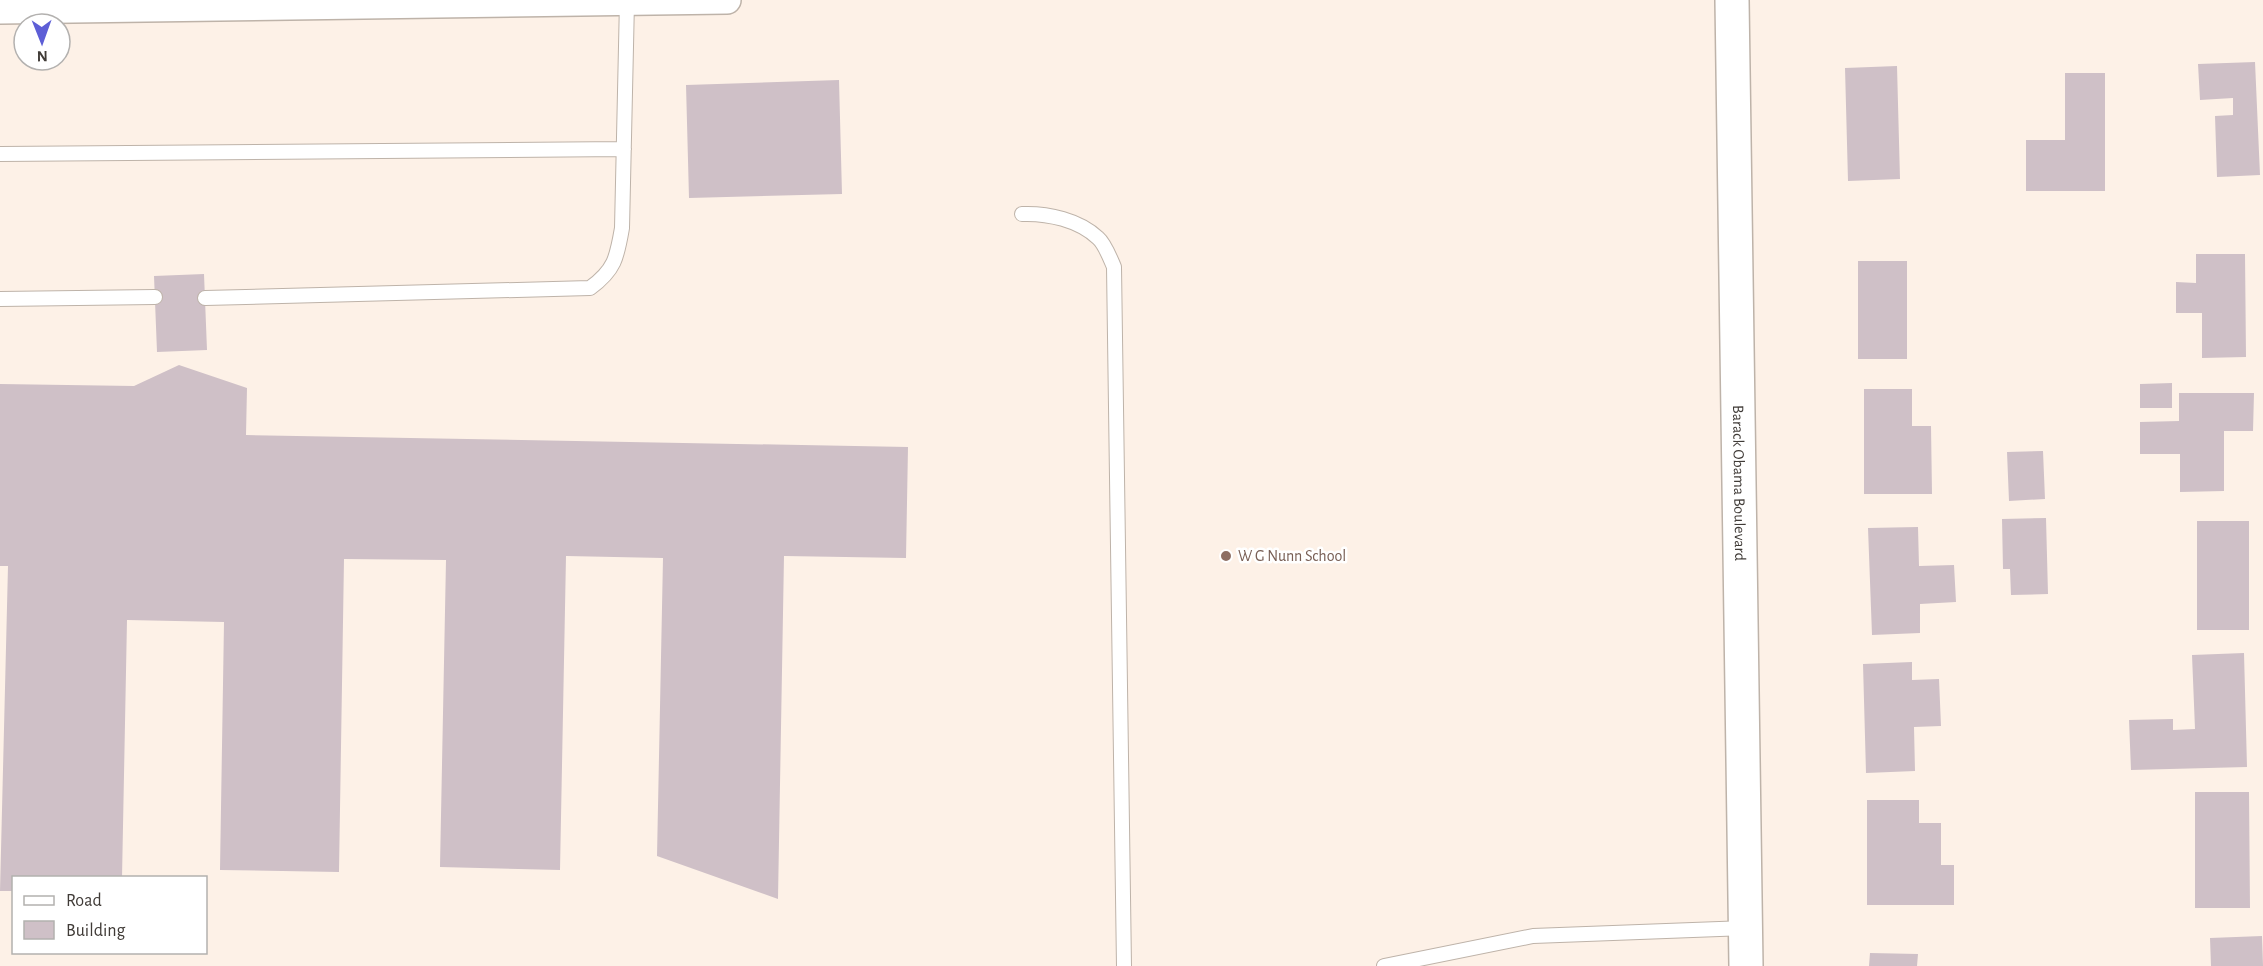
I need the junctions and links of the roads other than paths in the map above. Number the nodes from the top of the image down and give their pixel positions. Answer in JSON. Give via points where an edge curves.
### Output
{"nodes":[{"id":1,"x":727,"y":0,"type":"edge"},
{"id":2,"x":1732,"y":0,"type":"edge"},
{"id":3,"x":627,"y":2,"type":"edge"},
{"id":4,"x":0,"y":10,"type":"edge"},
{"id":5,"x":624,"y":149,"type":"junction"},
{"id":6,"x":0,"y":154,"type":"edge"},
{"id":7,"x":1022,"y":214,"type":"dead end"},
{"id":8,"x":155,"y":297,"type":"dead end"},
{"id":9,"x":205,"y":298,"type":"dead end"},
{"id":10,"x":0,"y":299,"type":"edge"},
{"id":11,"x":1746,"y":928,"type":"junction"},
{"id":12,"x":1124,"y":966,"type":"edge"},
{"id":13,"x":1384,"y":966,"type":"edge"},
{"id":14,"x":1746,"y":966,"type":"edge"}],
"edges":[{"from":1,"to":3,"type":"street"},
{"from":2,"to":11,"type":"main road","name":"Barack Obama Boulevard"},
{"from":3,"to":4,"type":"street"},
{"from":3,"to":5,"type":"lane"},
{"from":5,"to":6,"type":"lane"},
{"from":5,"to":9,"type":"lane","via":[[622,228],[617,258],[607,276],[590,288]]},
{"from":7,"to":12,"type":"lane","via":[[1041,214],[1072,222],[1100,238],[1114,267]]},
{"from":8,"to":10,"type":"lane"},
{"from":11,"to":13,"type":"lane","via":[[1533,936]]},
{"from":11,"to":14,"type":"main road","name":"Barack Obama Boulevard"}]}
